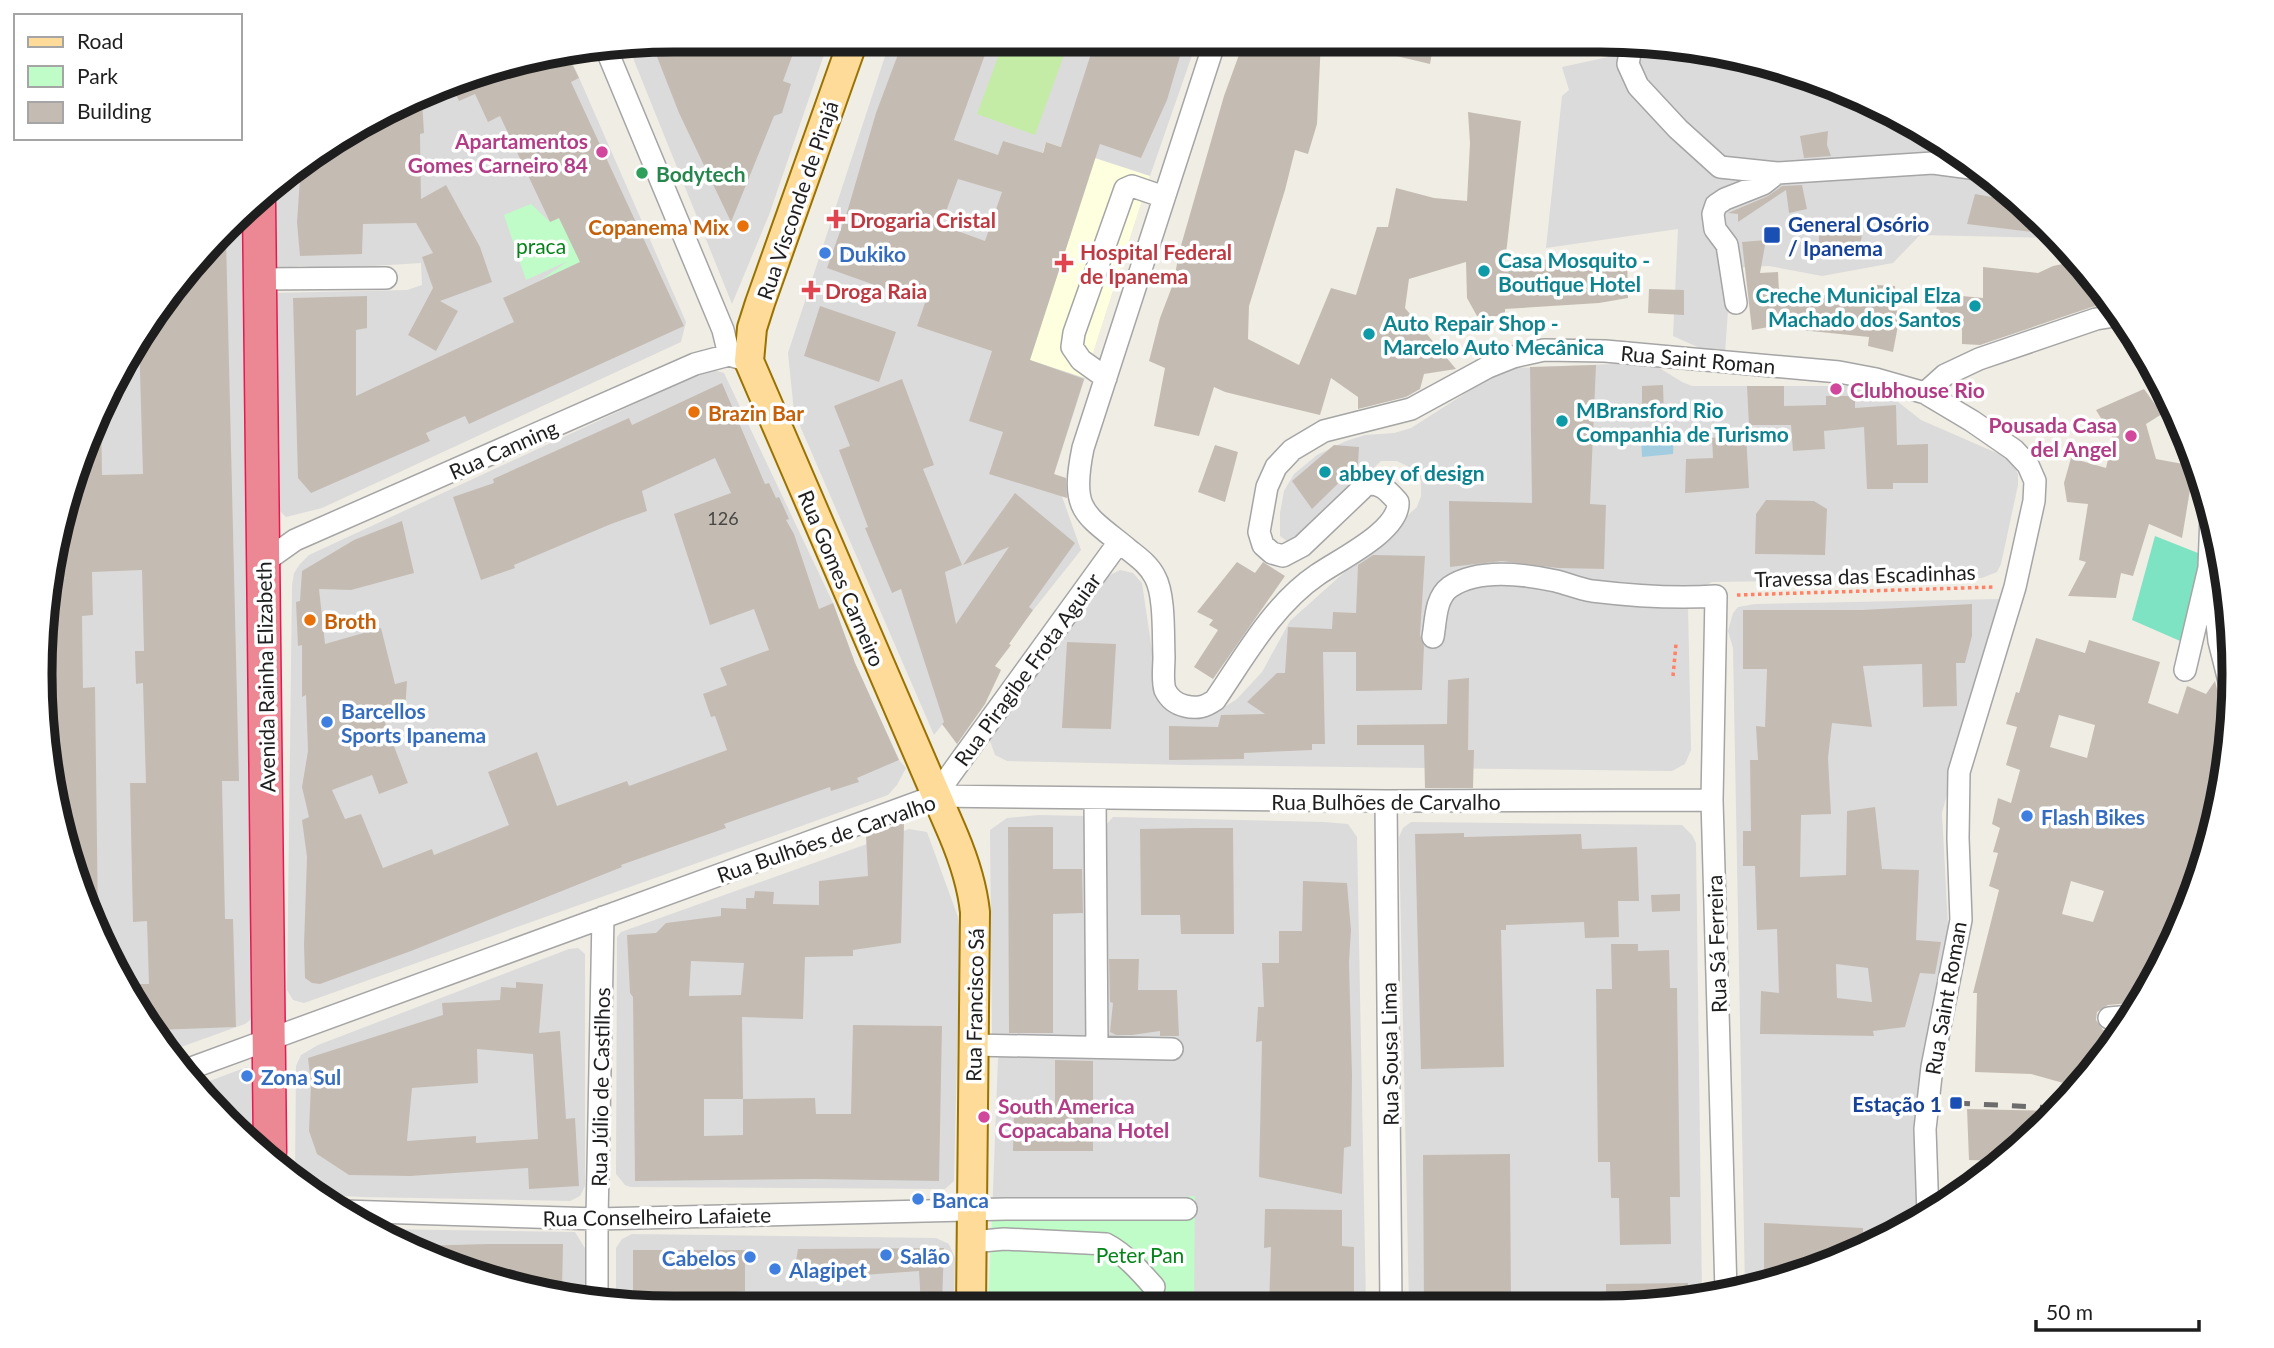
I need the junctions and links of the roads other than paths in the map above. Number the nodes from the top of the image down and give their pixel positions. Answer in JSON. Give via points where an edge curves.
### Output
{"nodes":[{"id":1,"x":849,"y":52,"type":"edge"},
{"id":2,"x":1211,"y":52,"type":"edge"},
{"id":3,"x":1630,"y":53,"type":"edge"},
{"id":4,"x":609,"y":56,"type":"edge"},
{"id":5,"x":1958,"y":166,"type":"edge"},
{"id":6,"x":1777,"y":173,"type":"junction"},
{"id":7,"x":1164,"y":197,"type":"junction"},
{"id":8,"x":259,"y":212,"type":"edge"},
{"id":9,"x":386,"y":278,"type":"dead end"},
{"id":10,"x":260,"y":279,"type":"junction"},
{"id":11,"x":1736,"y":303,"type":"dead end"},
{"id":12,"x":2108,"y":317,"type":"edge"},
{"id":13,"x":739,"y":358,"type":"junction"},
{"id":14,"x":1106,"y":378,"type":"junction"},
{"id":15,"x":1925,"y":393,"type":"junction"},
{"id":16,"x":1119,"y":541,"type":"junction"},
{"id":17,"x":2210,"y":551,"type":"edge"},
{"id":18,"x":264,"y":562,"type":"junction"},
{"id":19,"x":2209,"y":568,"type":"junction"},
{"id":20,"x":2220,"y":632,"type":"edge"},
{"id":21,"x":1433,"y":636,"type":"dead end"},
{"id":22,"x":2185,"y":670,"type":"dead end"},
{"id":23,"x":935,"y":796,"type":"junction"},
{"id":24,"x":1095,"y":799,"type":"junction"},
{"id":25,"x":1712,"y":800,"type":"junction"},
{"id":26,"x":1386,"y":801,"type":"junction"},
{"id":27,"x":603,"y":917,"type":"junction"},
{"id":28,"x":2118,"y":1017,"type":"edge"},
{"id":29,"x":2109,"y":1018,"type":"dead end"},
{"id":30,"x":269,"y":1041,"type":"junction"},
{"id":31,"x":973,"y":1045,"type":"junction"},
{"id":32,"x":1097,"y":1047,"type":"junction"},
{"id":33,"x":1172,"y":1049,"type":"dead end"},
{"id":34,"x":193,"y":1067,"type":"edge"},
{"id":35,"x":270,"y":1146,"type":"edge"},
{"id":36,"x":1927,"y":1202,"type":"edge"},
{"id":37,"x":1186,"y":1209,"type":"dead end"},
{"id":38,"x":972,"y":1210,"type":"junction"},
{"id":39,"x":362,"y":1212,"type":"edge"},
{"id":40,"x":597,"y":1219,"type":"junction"},
{"id":41,"x":971,"y":1242,"type":"junction"},
{"id":42,"x":1726,"y":1283,"type":"edge"},
{"id":43,"x":1154,"y":1287,"type":"dead end"},
{"id":44,"x":597,"y":1290,"type":"edge"},
{"id":45,"x":971,"y":1296,"type":"edge"},
{"id":46,"x":1391,"y":1296,"type":"edge"}],
"edges":[{"from":1,"to":13,"type":"main road","name":"Rua Visconde de Pirajá"},
{"from":2,"to":7,"type":"street"},
{"from":3,"to":6,"type":"street","via":[[1628,64],[1638,86],[1720,167]]},
{"from":4,"to":13,"type":"street","name":"Rua Gomes Carneiro","via":[[723,330]]},
{"from":5,"to":6,"type":"street","via":[[1933,163]]},
{"from":6,"to":11,"type":"street","via":[[1763,184],[1725,199],[1713,214],[1715,229],[1727,245]]},
{"from":7,"to":14,"type":"street"},
{"from":7,"to":14,"type":"street","via":[[1132,186],[1125,190],[1074,333],[1072,347],[1081,360]]},
{"from":8,"to":10,"type":"highway","name":"Avenida Rainha Elizabeth"},
{"from":9,"to":10,"type":"street"},
{"from":10,"to":18,"type":"highway","name":"Avenida Rainha Elizabeth"},
{"from":12,"to":15,"type":"street","via":[[1979,359],[1945,375]]},
{"from":13,"to":18,"type":"street","name":"Rua Canning","via":[[695,364],[295,540]]},
{"from":13,"to":23,"type":"main road","name":"Rua Gomes Carneiro"},
{"from":14,"to":16,"type":"street","via":[[1083,448],[1078,487],[1088,517]]},
{"from":15,"to":16,"type":"street","name":"Rua Saint Roman","via":[[1839,372],[1605,351],[1544,350],[1488,367],[1411,409],[1324,431],[1292,450],[1276,467],[1267,487],[1259,532],[1263,545],[1283,556],[1302,546],[1367,484],[1388,490],[1398,502],[1398,510],[1382,531],[1289,598],[1206,706],[1176,704],[1166,690],[1157,579],[1149,566]]},
{"from":15,"to":36,"type":"street","name":"Rua Saint Roman","via":[[2014,450],[2035,481],[2015,587],[1959,772],[1961,920],[1924,1129]]},
{"from":16,"to":23,"type":"street","name":"Rua Piragibe Frota Aguiar"},
{"from":17,"to":19,"type":"street"},
{"from":18,"to":30,"type":"highway","name":"Avenida Rainha Elizabeth"},
{"from":19,"to":20,"type":"street"},
{"from":19,"to":22,"type":"street"},
{"from":21,"to":25,"type":"street","name":"Rua Sá Ferreira","via":[[1439,602],[1449,588],[1472,576],[1511,575],[1590,590],[1678,599],[1716,596]]},
{"from":23,"to":24,"type":"street","name":"Rua Bulhões de Carvalho"},
{"from":23,"to":27,"type":"street","name":"Rua Bulhões de Carvalho"},
{"from":23,"to":31,"type":"main road","name":"Rua Francisco Sá","via":[[972,889]]},
{"from":24,"to":26,"type":"street","name":"Rua Bulhões de Carvalho"},
{"from":24,"to":32,"type":"street"},
{"from":25,"to":26,"type":"street","name":"Rua Bulhões de Carvalho"},
{"from":25,"to":42,"type":"street","name":"Rua Sá Ferreira"},
{"from":26,"to":46,"type":"street","name":"Rua Sousa Lima"},
{"from":27,"to":30,"type":"street","name":"Rua Bulhões de Carvalho"},
{"from":27,"to":40,"type":"street","name":"Rua Júlio de Castilhos"},
{"from":28,"to":29,"type":"street"},
{"from":30,"to":34,"type":"street","name":"Rua Bulhões de Carvalho"},
{"from":30,"to":35,"type":"highway","name":"Avenida Rainha Elizabeth"},
{"from":31,"to":32,"type":"street"},
{"from":31,"to":38,"type":"main road","name":"Rua Francisco Sá"},
{"from":32,"to":33,"type":"street"},
{"from":37,"to":38,"type":"street","name":"Rua Conselheiro Lafaiete"},
{"from":38,"to":40,"type":"street","name":"Rua Conselheiro Lafaiete"},
{"from":38,"to":41,"type":"main road","name":"Rua Francisco Sá"},
{"from":39,"to":40,"type":"street","name":"Rua Conselheiro Lafaiete"},
{"from":40,"to":44,"type":"street","name":"Rua Júlio de Castilhos"},
{"from":41,"to":43,"type":"street","via":[[1106,1244]]},
{"from":41,"to":45,"type":"main road","name":"Rua Francisco Sá"}]}
